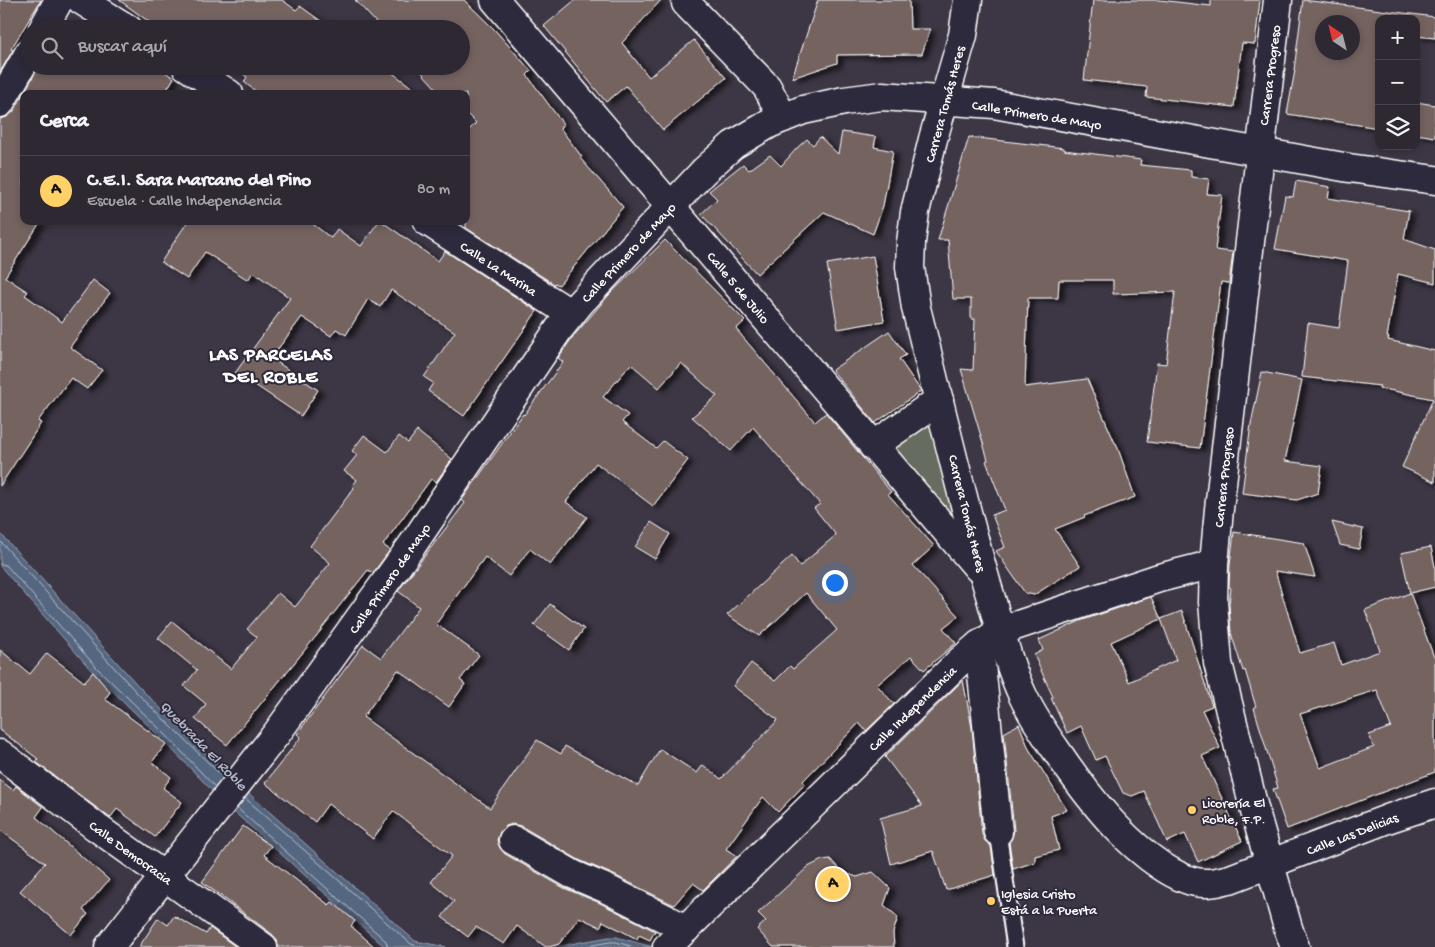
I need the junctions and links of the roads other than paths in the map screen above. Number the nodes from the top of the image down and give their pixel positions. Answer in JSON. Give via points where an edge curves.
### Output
{"nodes":[{"id":1,"x":59,"y":0,"type":"edge"},
{"id":2,"x":81,"y":0,"type":"edge"},
{"id":3,"x":495,"y":0,"type":"edge"},
{"id":4,"x":968,"y":0,"type":"edge"},
{"id":5,"x":1278,"y":0,"type":"edge"},
{"id":6,"x":686,"y":3,"type":"dead end"},
{"id":7,"x":48,"y":20,"type":"edge"},
{"id":8,"x":113,"y":20,"type":"edge"},
{"id":9,"x":20,"y":69,"type":"edge"},
{"id":10,"x":200,"y":75,"type":"edge"},
{"id":11,"x":222,"y":90,"type":"edge"},
{"id":12,"x":945,"y":100,"type":"junction"},
{"id":13,"x":0,"y":104,"type":"edge"},
{"id":14,"x":783,"y":118,"type":"junction"},
{"id":15,"x":1260,"y":152,"type":"junction"},
{"id":16,"x":1435,"y":180,"type":"edge"},
{"id":17,"x":671,"y":207,"type":"junction"},
{"id":18,"x":433,"y":225,"type":"edge"},
{"id":19,"x":571,"y":314,"type":"junction"},
{"id":20,"x":940,"y":400,"type":"junction"},
{"id":21,"x":874,"y":446,"type":"junction"},
{"id":22,"x":1214,"y":564,"type":"junction"},
{"id":23,"x":983,"y":574,"type":"junction"},
{"id":24,"x":990,"y":639,"type":"junction"},
{"id":25,"x":0,"y":754,"type":"edge"},
{"id":26,"x":1435,"y":803,"type":"edge"},
{"id":27,"x":998,"y":832,"type":"joint"},
{"id":28,"x":514,"y":840,"type":"dead end"},
{"id":29,"x":1270,"y":864,"type":"junction"},
{"id":30,"x":165,"y":877,"type":"junction"},
{"id":31,"x":676,"y":938,"type":"edge"},
{"id":32,"x":109,"y":947,"type":"edge"},
{"id":33,"x":263,"y":947,"type":"edge"},
{"id":34,"x":1015,"y":947,"type":"edge"},
{"id":35,"x":1295,"y":947,"type":"edge"}],
"edges":[{"from":1,"to":7,"type":"street"},
{"from":2,"to":8,"type":"street"},
{"from":3,"to":17,"type":"street","name":"Calle 5 de Julio"},
{"from":4,"to":12,"type":"street","name":"Carrera Tomás Heres","via":[[963,35]]},
{"from":5,"to":15,"type":"street","name":"Carrera Progreso"},
{"from":6,"to":14,"type":"street","via":[[767,87]]},
{"from":9,"to":13,"type":"street"},
{"from":10,"to":11,"type":"street"},
{"from":12,"to":14,"type":"street","name":"Calle Primero de Mayo","via":[[882,96],[803,110]]},
{"from":12,"to":15,"type":"street","name":"Calle Primero de Mayo","via":[[994,104]]},
{"from":12,"to":20,"type":"street","name":"Carrera Tomás Heres","via":[[916,212],[910,267],[916,308]]},
{"from":14,"to":17,"type":"street","name":"Calle Primero de Mayo","via":[[733,145]]},
{"from":15,"to":16,"type":"street","name":"Calle Primero de Mayo"},
{"from":15,"to":22,"type":"street","name":"Carrera Progreso"},
{"from":17,"to":19,"type":"street","name":"Calle Primero de Mayo"},
{"from":17,"to":21,"type":"street","name":"Calle 5 de Julio"},
{"from":18,"to":19,"type":"street","name":"Calle La Marina"},
{"from":19,"to":30,"type":"street","name":"Calle Primero de Mayo","via":[[278,733]]},
{"from":20,"to":21,"type":"street"},
{"from":20,"to":23,"type":"street","name":"Carrera Tomás Heres"},
{"from":21,"to":23,"type":"street","name":"Calle 5 de Julio"},
{"from":22,"to":24,"type":"street","name":"Calle Independencia","via":[[1102,596],[1012,627]]},
{"from":22,"to":29,"type":"street","name":"Carrera Progreso","via":[[1213,602],[1218,663]]},
{"from":23,"to":24,"type":"street","name":"Carrera Tomás Heres"},
{"from":24,"to":27,"type":"street"},
{"from":24,"to":29,"type":"street","name":"Carrera Tomás Heres","via":[[1009,661],[1041,728],[1088,795],[1125,837],[1151,859],[1190,880],[1208,883],[1230,879]]},
{"from":24,"to":31,"type":"street","name":"Calle Independencia","via":[[958,663]]},
{"from":25,"to":30,"type":"street","name":"Calle Democracia"},
{"from":26,"to":29,"type":"street","name":"Calle Las Delicias"},
{"from":27,"to":34,"type":"lane"},
{"from":28,"to":31,"type":"street","via":[[572,874],[607,889]]},
{"from":29,"to":35,"type":"street","name":"Carrera Progreso"},
{"from":30,"to":32,"type":"street","name":"Calle Primero de Mayo"},
{"from":30,"to":33,"type":"street","name":"Calle Democracia"}]}
